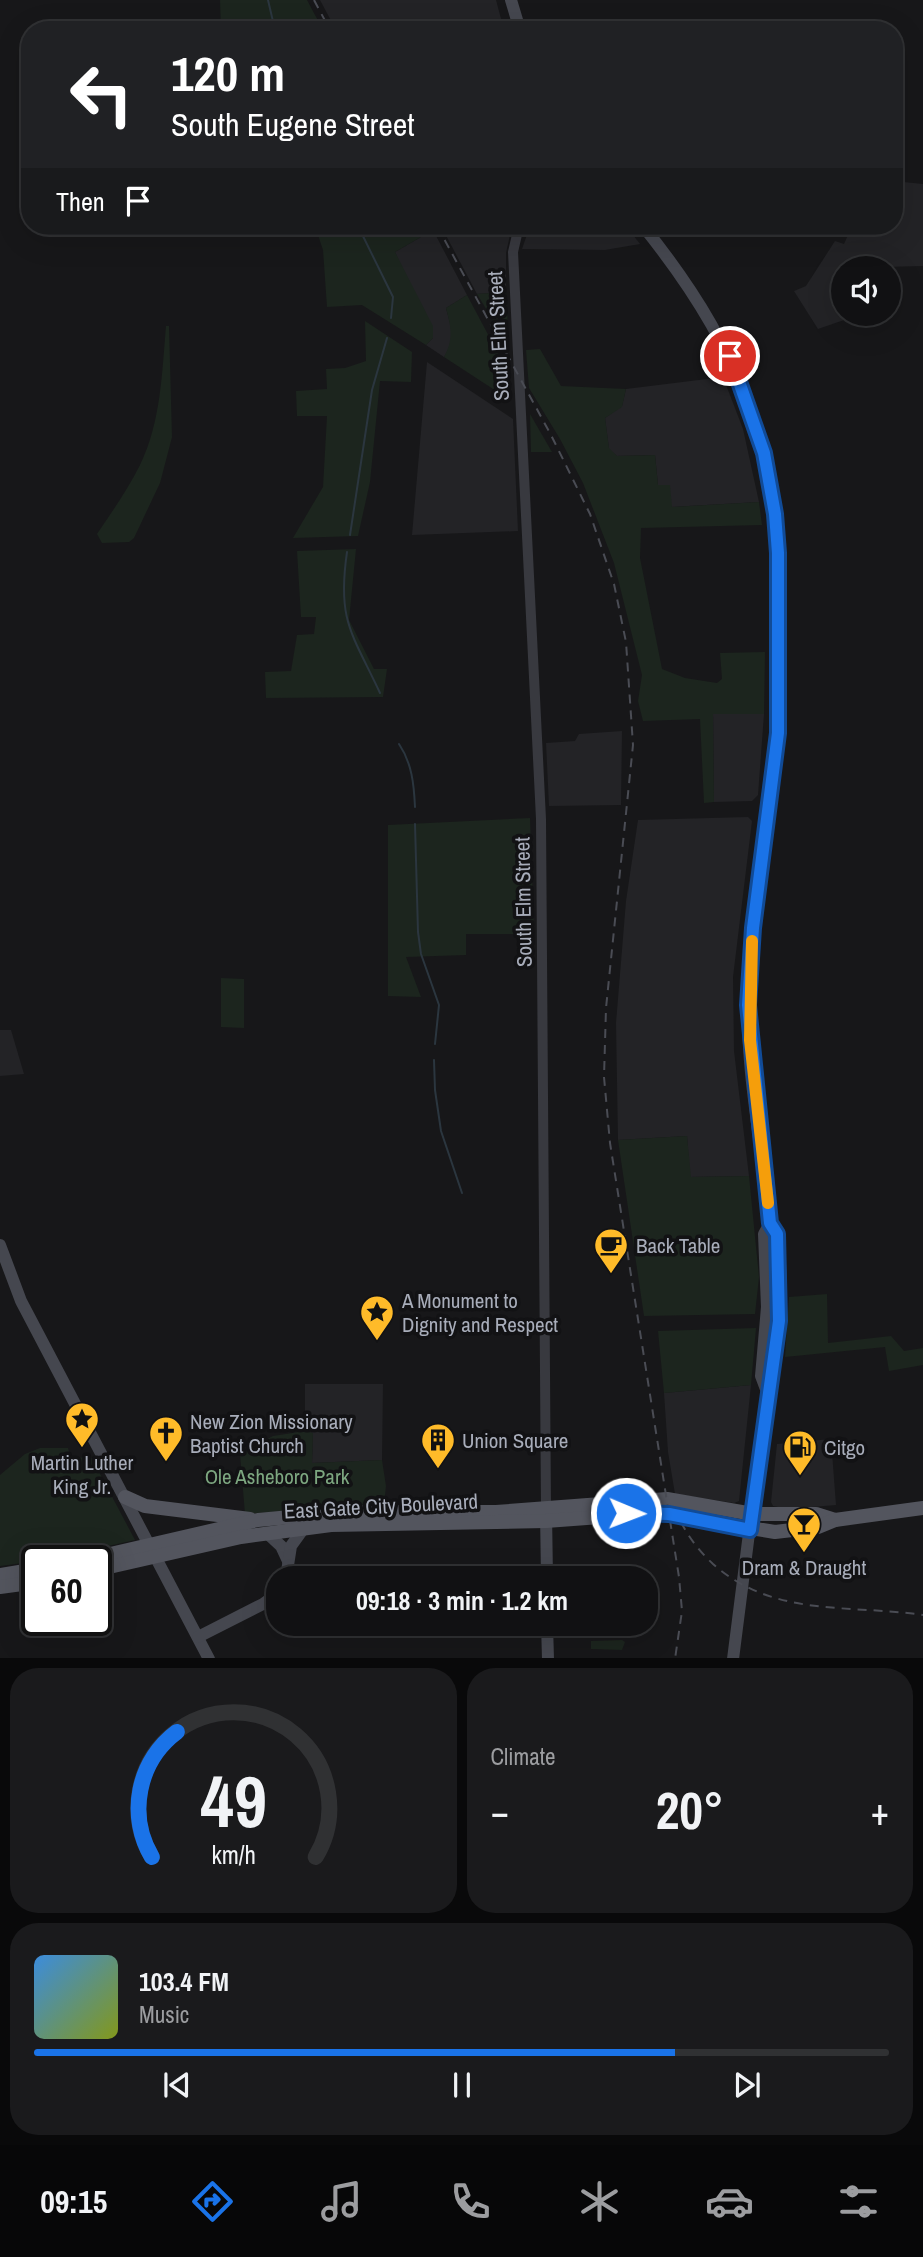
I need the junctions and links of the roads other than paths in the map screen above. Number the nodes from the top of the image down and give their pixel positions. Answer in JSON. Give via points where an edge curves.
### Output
{"nodes":[{"id":1,"x":511,"y":0,"type":"edge"},
{"id":2,"x":517,"y":21,"type":"edge"},
{"id":3,"x":517,"y":235,"type":"edge"},
{"id":4,"x":650,"y":235,"type":"edge"},
{"id":5,"x":0,"y":1245,"type":"edge"},
{"id":6,"x":125,"y":1497,"type":"junction"},
{"id":7,"x":923,"y":1508,"type":"edge"},
{"id":8,"x":752,"y":1514,"type":"junction"},
{"id":9,"x":546,"y":1515,"type":"junction"},
{"id":10,"x":258,"y":1520,"type":"junction"},
{"id":11,"x":835,"y":1520,"type":"junction"},
{"id":12,"x":304,"y":1528,"type":"junction"},
{"id":13,"x":750,"y":1530,"type":"junction"},
{"id":14,"x":267,"y":1533,"type":"junction"},
{"id":15,"x":112,"y":1554,"type":"edge"},
{"id":16,"x":288,"y":1561,"type":"junction"},
{"id":17,"x":287,"y":1566,"type":"edge"},
{"id":18,"x":547,"y":1566,"type":"edge"},
{"id":19,"x":112,"y":1567,"type":"edge"},
{"id":20,"x":21,"y":1572,"type":"edge"},
{"id":21,"x":0,"y":1575,"type":"edge"},
{"id":22,"x":21,"y":1584,"type":"edge"},
{"id":23,"x":0,"y":1587,"type":"edge"},
{"id":24,"x":266,"y":1602,"type":"edge"},
{"id":25,"x":547,"y":1636,"type":"edge"},
{"id":26,"x":198,"y":1637,"type":"junction"},
{"id":27,"x":209,"y":1658,"type":"edge"},
{"id":28,"x":548,"y":1658,"type":"edge"},
{"id":29,"x":733,"y":1658,"type":"edge"}],
"edges":[{"from":1,"to":2,"type":"main road"},
{"from":3,"to":9,"type":"street","name":"South Elm Street","via":[[513,252],[543,878]]},
{"from":4,"to":8,"type":"main road","via":[[687,282],[730,356],[757,429],[775,514],[778,733],[748,1005],[770,1223],[777,1234],[780,1301]]},
{"from":5,"to":6,"type":"main road","via":[[21,1301]]},
{"from":6,"to":10,"type":"main road","via":[[145,1506]]},
{"from":6,"to":26,"type":"main road"},
{"from":7,"to":11,"type":"main road"},
{"from":8,"to":9,"type":"main road","via":[[667,1499]]},
{"from":8,"to":11,"type":"main road","via":[[816,1514]]},
{"from":8,"to":13,"type":"main road"},
{"from":9,"to":10,"type":"main road","name":"East Gate City Boulevard","via":[[345,1512]]},
{"from":9,"to":12,"type":"main road","name":"East Gate City Boulevard"},
{"from":9,"to":13,"type":"main road","via":[[655,1513]]},
{"from":9,"to":18,"type":"main road","name":"South Elm Street"},
{"from":10,"to":15,"type":"main road","name":"East Gate City Boulevard"},
{"from":11,"to":13,"type":"main road","via":[[791,1531]]},
{"from":12,"to":14,"type":"main road","name":"East Gate City Boulevard"},
{"from":12,"to":16,"type":"main road","via":[[293,1540]]},
{"from":13,"to":29,"type":"main road"},
{"from":14,"to":16,"type":"main road"},
{"from":14,"to":19,"type":"main road","name":"East Gate City Boulevard"},
{"from":16,"to":17,"type":"main road"},
{"from":20,"to":21,"type":"main road"},
{"from":22,"to":23,"type":"main road"},
{"from":24,"to":26,"type":"main road"},
{"from":25,"to":28,"type":"main road"},
{"from":26,"to":27,"type":"main road"}]}
